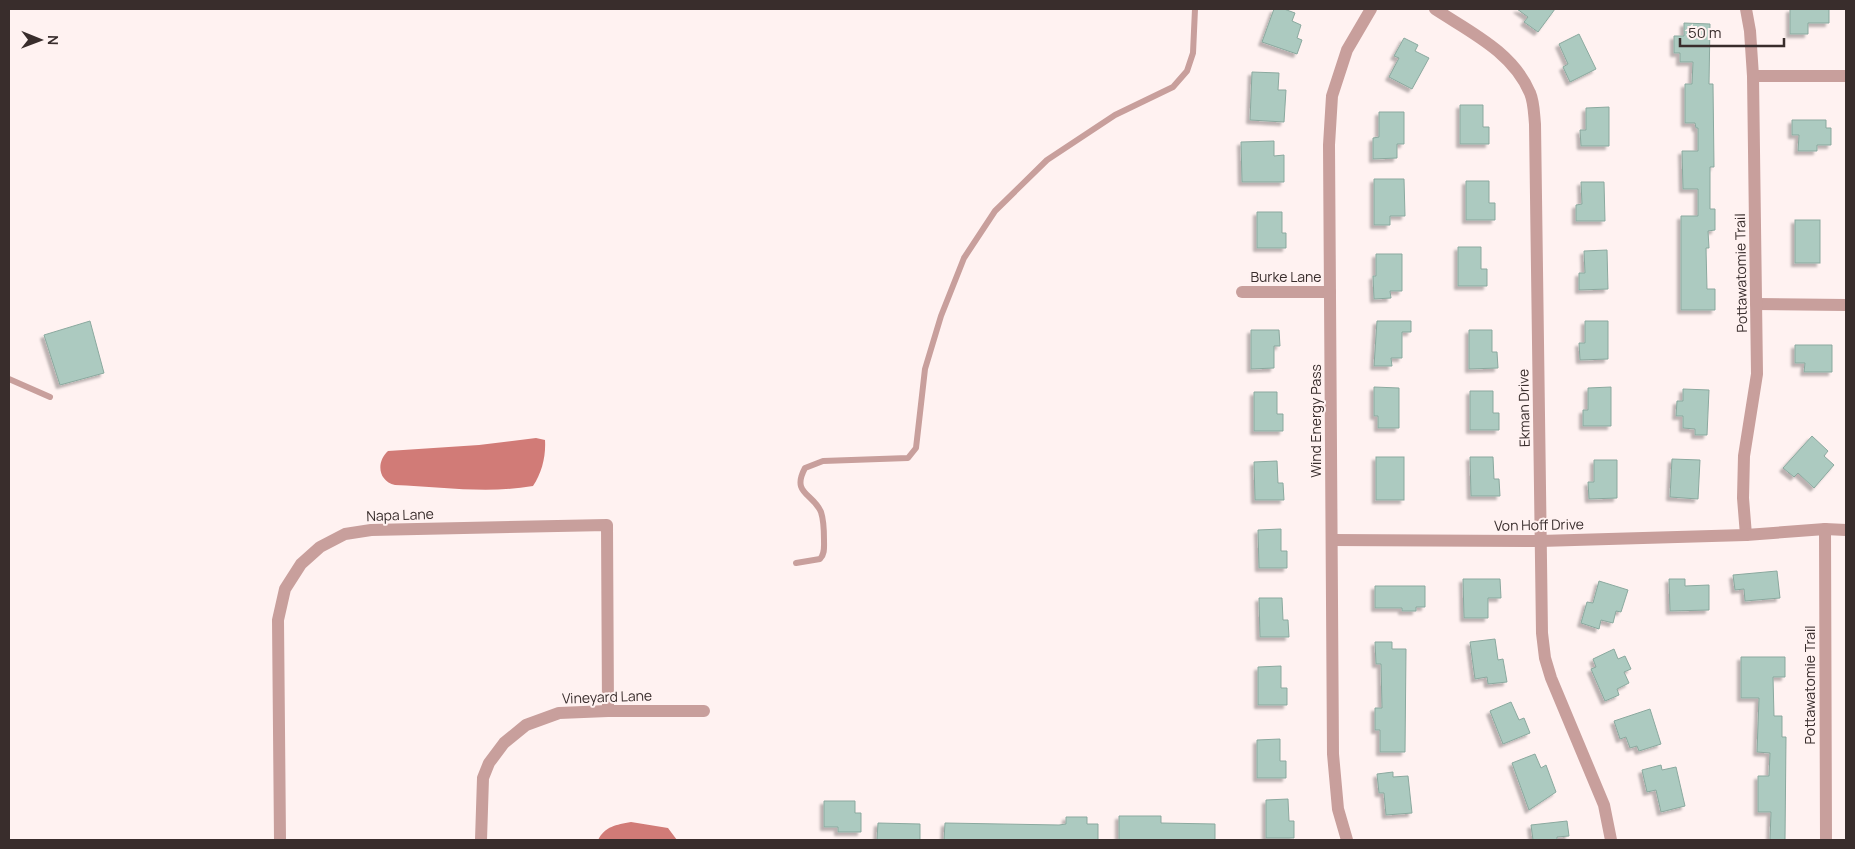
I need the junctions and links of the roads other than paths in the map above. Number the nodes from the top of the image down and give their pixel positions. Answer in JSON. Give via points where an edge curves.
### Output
{"nodes":[{"id":1,"x":1195,"y":9,"type":"edge"},
{"id":2,"x":1371,"y":9,"type":"edge"},
{"id":3,"x":1435,"y":9,"type":"edge"},
{"id":4,"x":1746,"y":9,"type":"edge"},
{"id":5,"x":1753,"y":76,"type":"junction"},
{"id":6,"x":1846,"y":76,"type":"edge"},
{"id":7,"x":1242,"y":292,"type":"dead end"},
{"id":8,"x":1330,"y":292,"type":"junction"},
{"id":9,"x":1756,"y":304,"type":"junction"},
{"id":10,"x":1846,"y":305,"type":"edge"},
{"id":11,"x":9,"y":379,"type":"edge"},
{"id":12,"x":50,"y":396,"type":"dead end"},
{"id":13,"x":1825,"y":529,"type":"junction"},
{"id":14,"x":1846,"y":530,"type":"edge"},
{"id":15,"x":1746,"y":535,"type":"junction"},
{"id":16,"x":1332,"y":540,"type":"junction"},
{"id":17,"x":1540,"y":541,"type":"junction"},
{"id":18,"x":796,"y":563,"type":"dead end"},
{"id":19,"x":608,"y":710,"type":"junction"},
{"id":20,"x":704,"y":711,"type":"dead end"},
{"id":21,"x":280,"y":840,"type":"edge"},
{"id":22,"x":481,"y":840,"type":"edge"},
{"id":23,"x":1347,"y":840,"type":"edge"},
{"id":24,"x":1611,"y":840,"type":"edge"},
{"id":25,"x":1826,"y":840,"type":"edge"}],
"edges":[{"from":1,"to":18,"type":"lane","via":[[1193,52],[1187,71],[1174,87],[1115,115],[1047,160],[995,211],[964,258],[940,316],[925,369],[913,454],[908,458],[823,461],[805,468],[800,483],[821,513],[824,552],[820,560]]},
{"from":2,"to":8,"type":"street","name":"Wind Energy Pass","via":[[1347,50],[1332,96],[1328,145]]},
{"from":3,"to":17,"type":"street","name":"Ekman Drive","via":[[1506,56],[1531,94],[1535,124]]},
{"from":4,"to":5,"type":"street","name":"Pottawatomie Trail"},
{"from":5,"to":6,"type":"street"},
{"from":5,"to":9,"type":"street","name":"Pottawatomie Trail"},
{"from":7,"to":8,"type":"street","name":"Burke Lane"},
{"from":8,"to":16,"type":"street","name":"Wind Energy Pass"},
{"from":9,"to":10,"type":"street"},
{"from":9,"to":15,"type":"street","name":"Pottawatomie Trail","via":[[1757,374],[1744,456]]},
{"from":11,"to":12,"type":"lane"},
{"from":13,"to":14,"type":"street"},
{"from":13,"to":15,"type":"street","name":"Von Hoff Drive"},
{"from":13,"to":25,"type":"street","name":"Pottawatomie Trail"},
{"from":15,"to":17,"type":"street","name":"Von Hoff Drive"},
{"from":16,"to":17,"type":"street","name":"Von Hoff Drive"},
{"from":16,"to":23,"type":"street","name":"Wind Energy Pass","via":[[1333,754],[1338,809]]},
{"from":17,"to":24,"type":"street","name":"Ekman Drive","via":[[1545,658],[1604,805]]},
{"from":19,"to":20,"type":"street","name":"Vineyard Lane"},
{"from":19,"to":21,"type":"street","name":"Napa Lane","via":[[607,525],[371,530],[345,534],[320,547],[301,564],[285,589],[278,620]]},
{"from":19,"to":22,"type":"street","name":"Vineyard Lane","via":[[558,713],[526,724],[504,743],[483,778]]}]}
